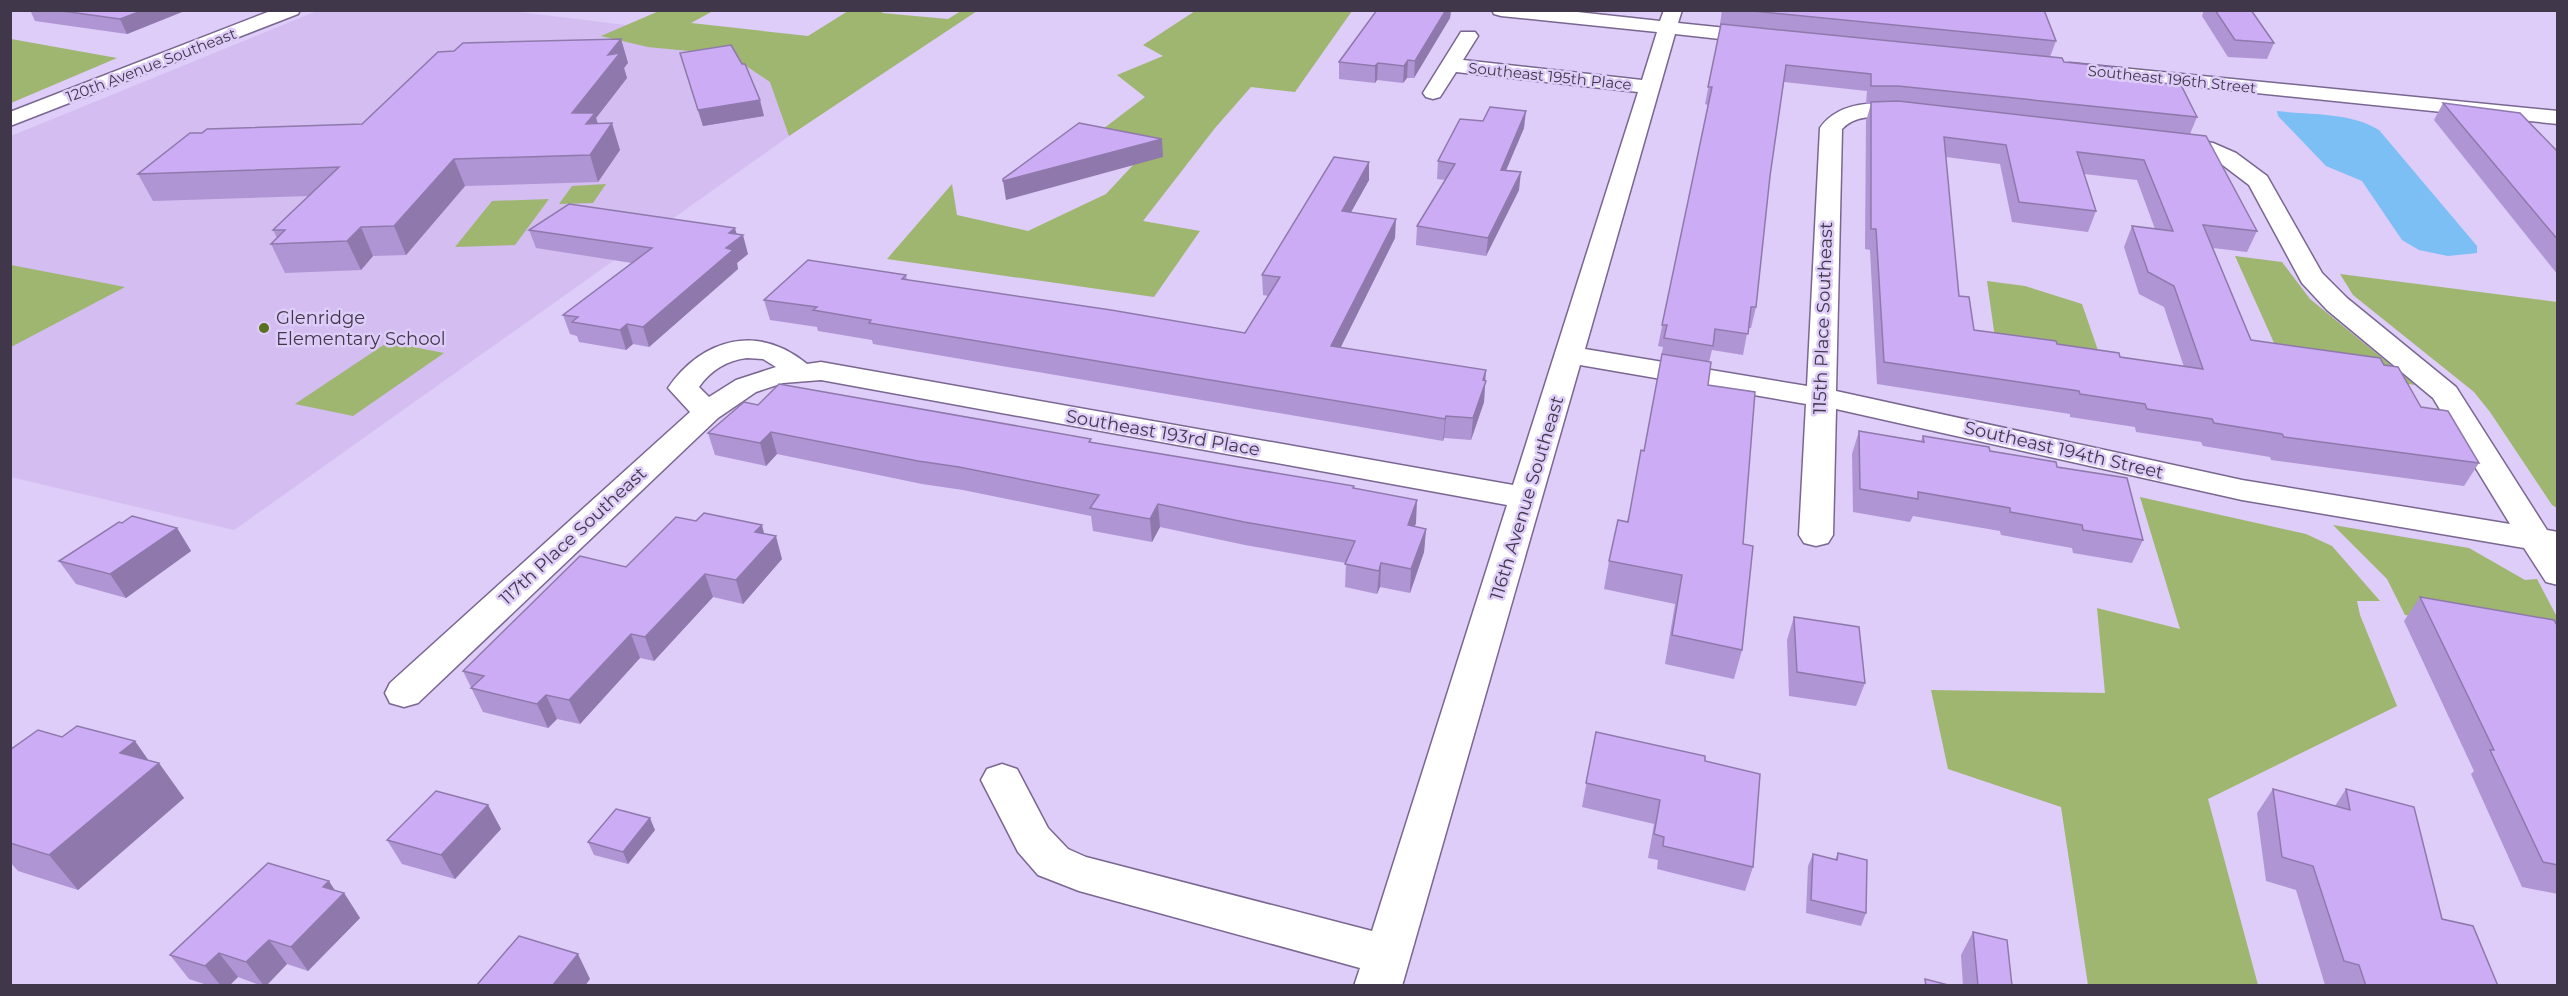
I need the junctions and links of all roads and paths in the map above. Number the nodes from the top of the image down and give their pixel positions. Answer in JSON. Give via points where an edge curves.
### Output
{"nodes":[{"id":1,"x":291,"y":10,"type":"edge"},
{"id":2,"x":1501,"y":10,"type":"edge"},
{"id":3,"x":1670,"y":19,"type":"edge"},
{"id":4,"x":1468,"y":36,"type":"dead end"},
{"id":5,"x":1786,"y":40,"type":"edge"},
{"id":6,"x":1450,"y":65,"type":"junction"},
{"id":7,"x":2048,"y":66,"type":"edge"},
{"id":8,"x":1650,"y":87,"type":"junction"},
{"id":9,"x":1433,"y":93,"type":"dead end"},
{"id":10,"x":1939,"y":117,"type":"edge"},
{"id":11,"x":2557,"y":119,"type":"edge"},
{"id":12,"x":10,"y":120,"type":"edge"},
{"id":13,"x":2146,"y":139,"type":"edge"},
{"id":14,"x":1570,"y":355,"type":"junction"},
{"id":15,"x":799,"y":372,"type":"junction"},
{"id":16,"x":746,"y":386,"type":"joint"},
{"id":17,"x":1820,"y":397,"type":"junction"},
{"id":18,"x":707,"y":412,"type":"junction"},
{"id":19,"x":1527,"y":498,"type":"junction"},
{"id":20,"x":1816,"y":535,"type":"dead end"},
{"id":21,"x":2547,"y":541,"type":"edge"},
{"id":22,"x":2558,"y":574,"type":"edge"},
{"id":23,"x":404,"y":693,"type":"dead end"},
{"id":24,"x":1002,"y":780,"type":"dead end"},
{"id":25,"x":1383,"y":970,"type":"edge"}],
"edges":[{"from":1,"to":12,"type":"street","name":"120th Avenue Southeast"},
{"from":2,"to":3,"type":"street"},
{"from":3,"to":5,"type":"street"},
{"from":3,"to":8,"type":"street","name":"116th Avenue Southeast"},
{"from":4,"to":6,"type":"street"},
{"from":6,"to":8,"type":"street","name":"Southeast 195th Place"},
{"from":6,"to":9,"type":"street"},
{"from":7,"to":11,"type":"street","name":"Southeast 196th Street"},
{"from":8,"to":14,"type":"street","name":"116th Avenue Southeast"},
{"from":10,"to":17,"type":"street","name":"115th Place Southeast","via":[[1893,112],[1852,114],[1838,119],[1831,128]]},
{"from":13,"to":21,"type":"street","via":[[2205,148],[2228,158],[2259,181],[2311,277],[2337,304],[2445,393]]},
{"from":14,"to":17,"type":"street","name":"Southeast 194th Street"},
{"from":14,"to":19,"type":"street","name":"116th Avenue Southeast"},
{"from":15,"to":16,"type":"street","name":"Southeast 193rd Place"},
{"from":15,"to":18,"type":"street","via":[[775,354],[759,349],[718,356],[697,368],[683,388]]},
{"from":15,"to":19,"type":"street","name":"Southeast 193rd Place","via":[[821,371]]},
{"from":16,"to":18,"type":"street","name":"117th Place Southeast"},
{"from":17,"to":20,"type":"street","name":"115th Place Southeast"},
{"from":17,"to":21,"type":"street","name":"Southeast 194th Street","via":[[2242,490]]},
{"from":18,"to":23,"type":"street","name":"117th Place Southeast"},
{"from":19,"to":25,"type":"street","name":"116th Avenue Southeast"},
{"from":21,"to":22,"type":"street"},
{"from":24,"to":25,"type":"street","via":[[1033,840],[1053,862]]}]}
